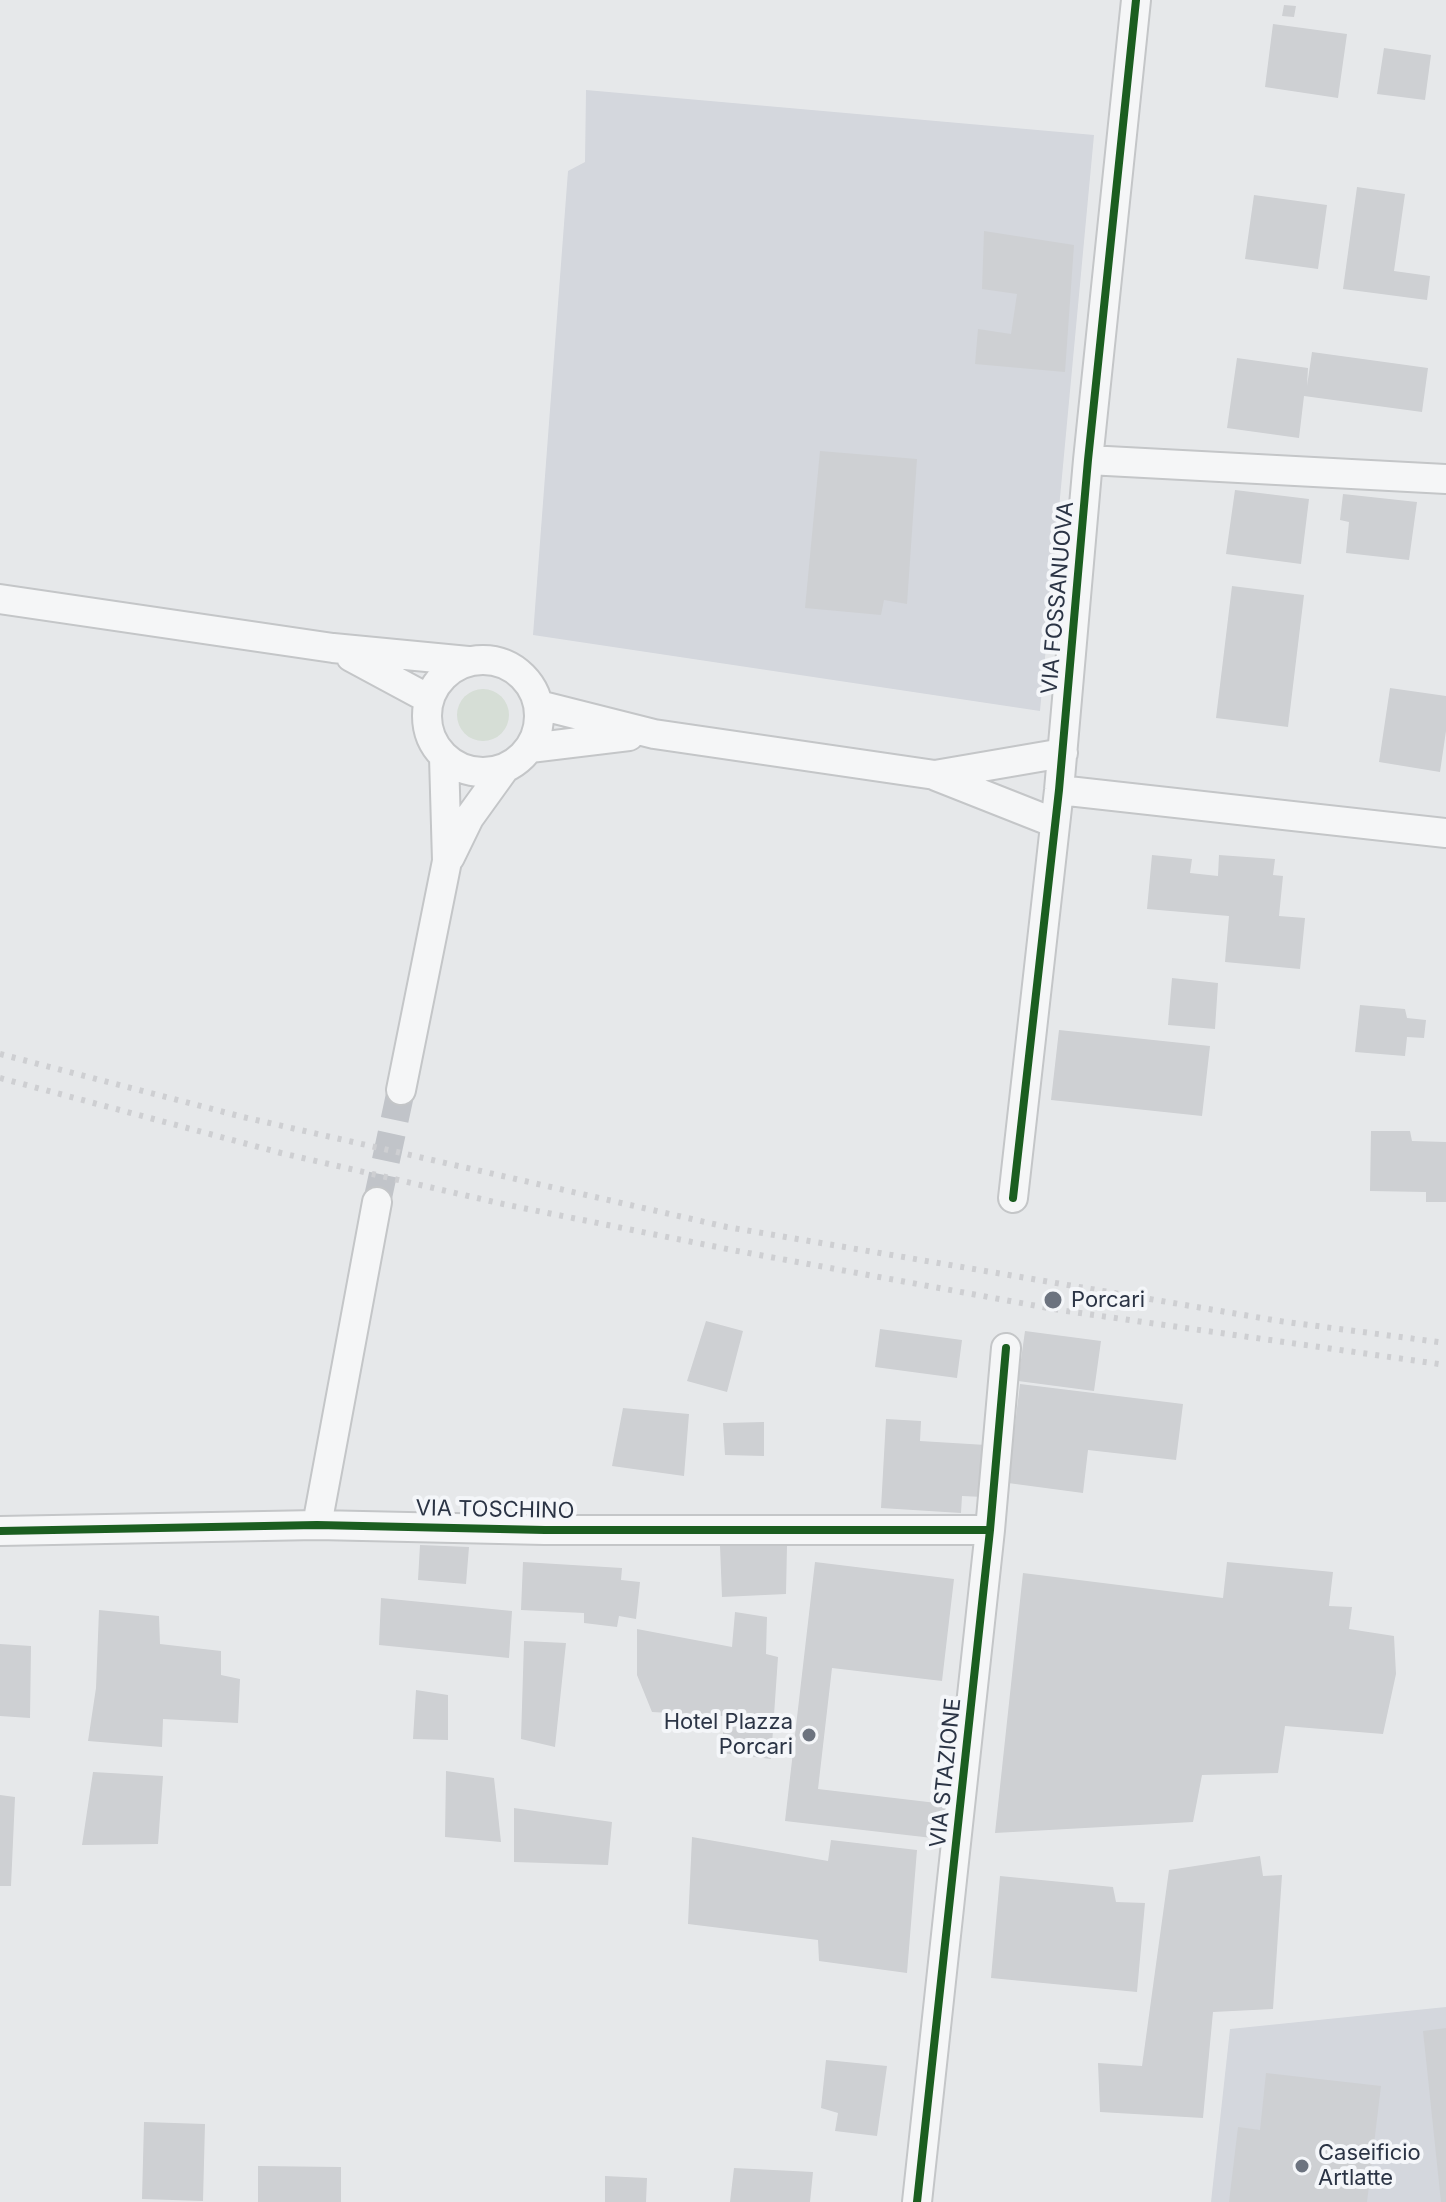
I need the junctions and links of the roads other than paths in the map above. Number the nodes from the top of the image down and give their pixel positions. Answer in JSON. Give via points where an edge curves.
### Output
{"nodes":[{"id":1,"x":1136,"y":0,"type":"edge"},
{"id":2,"x":1088,"y":460,"type":"junction"},
{"id":3,"x":1446,"y":479,"type":"edge"},
{"id":4,"x":0,"y":599,"type":"edge"},
{"id":5,"x":333,"y":648,"type":"junction"},
{"id":6,"x":468,"y":661,"type":"junction"},
{"id":7,"x":429,"y":699,"type":"junction"},
{"id":8,"x":539,"y":705,"type":"junction"},
{"id":9,"x":654,"y":734,"type":"junction"},
{"id":10,"x":530,"y":748,"type":"junction"},
{"id":11,"x":1063,"y":753,"type":"junction"},
{"id":12,"x":444,"y":757,"type":"junction"},
{"id":13,"x":505,"y":768,"type":"junction"},
{"id":14,"x":931,"y":775,"type":"junction"},
{"id":15,"x":1059,"y":790,"type":"junction"},
{"id":16,"x":1055,"y":823,"type":"junction"},
{"id":17,"x":1446,"y":833,"type":"edge"},
{"id":18,"x":447,"y":861,"type":"junction"},
{"id":19,"x":401,"y":1090,"type":"tunnel mouth"},
{"id":20,"x":1013,"y":1198,"type":"dead end"},
{"id":21,"x":377,"y":1202,"type":"tunnel mouth"},
{"id":22,"x":1006,"y":1348,"type":"dead end"},
{"id":23,"x":317,"y":1525,"type":"junction"},
{"id":24,"x":990,"y":1530,"type":"junction"},
{"id":25,"x":0,"y":1531,"type":"edge"},
{"id":26,"x":917,"y":2202,"type":"edge"}],
"edges":[{"from":1,"to":2,"type":"street","name":"VIA FOSSANUOVA"},
{"from":2,"to":3,"type":"street"},
{"from":2,"to":11,"type":"street","name":"VIA FOSSANUOVA"},
{"from":4,"to":5,"type":"street"},
{"from":5,"to":6,"type":"street"},
{"from":5,"to":7,"type":"street"},
{"from":6,"to":7,"type":"street","via":[[437,682]]},
{"from":6,"to":8,"type":"street","via":[[505,663],[521,673]]},
{"from":7,"to":12,"type":"street","via":[[428,730]]},
{"from":8,"to":9,"type":"street"},
{"from":8,"to":10,"type":"street","via":[[540,720]]},
{"from":9,"to":10,"type":"street"},
{"from":9,"to":14,"type":"street"},
{"from":10,"to":13,"type":"street"},
{"from":11,"to":14,"type":"street"},
{"from":11,"to":15,"type":"street","name":"VIA FOSSANUOVA"},
{"from":12,"to":13,"type":"street","via":[[466,770]]},
{"from":12,"to":18,"type":"street"},
{"from":13,"to":18,"type":"street","via":[[469,818]]},
{"from":14,"to":16,"type":"street"},
{"from":15,"to":16,"type":"street","name":"VIA FOSSANUOVA"},
{"from":15,"to":17,"type":"street"},
{"from":16,"to":20,"type":"street","name":"VIA FOSSANUOVA"},
{"from":18,"to":19,"type":"street"},
{"from":21,"to":23,"type":"street"},
{"from":22,"to":24,"type":"street","name":"VIA STAZIONE"},
{"from":23,"to":24,"type":"street","name":"VIA TOSCHINO"},
{"from":23,"to":25,"type":"street","name":"VIA TOSCHINO"},
{"from":24,"to":26,"type":"street","name":"VIA STAZIONE"}]}
